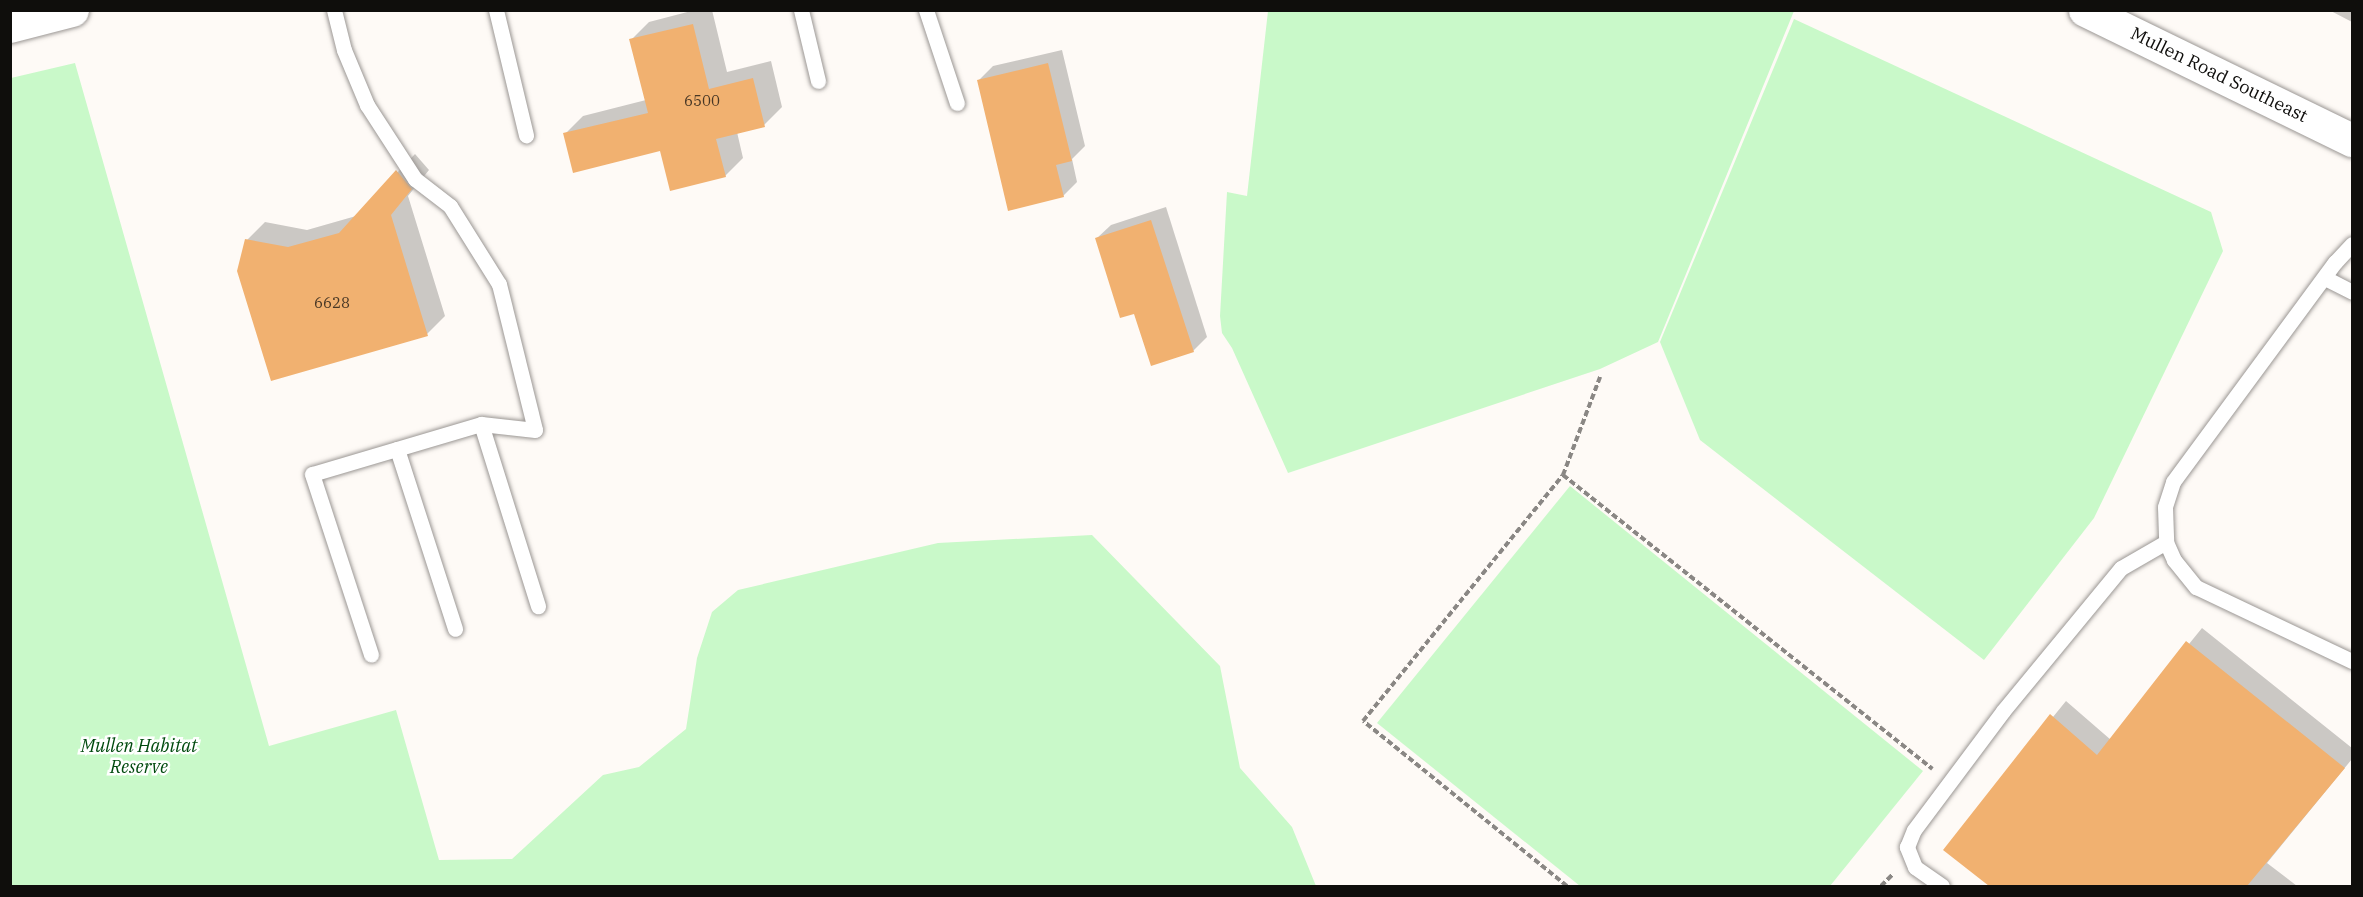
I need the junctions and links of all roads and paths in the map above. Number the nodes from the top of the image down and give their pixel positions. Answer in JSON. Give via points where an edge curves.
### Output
{"nodes":[{"id":1,"x":72,"y":10,"type":"edge"},
{"id":2,"x":334,"y":10,"type":"edge"},
{"id":3,"x":496,"y":10,"type":"edge"},
{"id":4,"x":801,"y":10,"type":"edge"},
{"id":5,"x":926,"y":10,"type":"edge"},
{"id":6,"x":2085,"y":10,"type":"edge"},
{"id":7,"x":10,"y":26,"type":"edge"},
{"id":8,"x":818,"y":81,"type":"dead end"},
{"id":9,"x":957,"y":103,"type":"dead end"},
{"id":10,"x":526,"y":135,"type":"dead end"},
{"id":11,"x":2352,"y":140,"type":"edge"},
{"id":12,"x":2352,"y":244,"type":"edge"},
{"id":13,"x":2325,"y":278,"type":"junction"},
{"id":14,"x":2352,"y":291,"type":"edge"},
{"id":15,"x":1600,"y":377,"type":"dead end"},
{"id":16,"x":481,"y":424,"type":"junction"},
{"id":17,"x":397,"y":449,"type":"junction"},
{"id":18,"x":1563,"y":475,"type":"junction"},
{"id":19,"x":2166,"y":542,"type":"junction"},
{"id":20,"x":538,"y":606,"type":"dead end"},
{"id":21,"x":455,"y":629,"type":"dead end"},
{"id":22,"x":371,"y":655,"type":"dead end"},
{"id":23,"x":2352,"y":661,"type":"edge"},
{"id":24,"x":1949,"y":783,"type":"junction"},
{"id":25,"x":1567,"y":886,"type":"edge"},
{"id":26,"x":1942,"y":886,"type":"edge"}],
"edges":[{"from":1,"to":7,"type":"street"},
{"from":2,"to":16,"type":"lane","via":[[344,50],[367,105],[415,179],[450,206],[499,284],[535,430]]},
{"from":3,"to":10,"type":"lane"},
{"from":4,"to":8,"type":"lane"},
{"from":5,"to":9,"type":"lane"},
{"from":6,"to":11,"type":"street","name":"Mullen Road Southeast"},
{"from":12,"to":13,"type":"lane"},
{"from":13,"to":14,"type":"lane"},
{"from":13,"to":19,"type":"lane","via":[[2173,482],[2165,507]]},
{"from":15,"to":18,"type":"path"},
{"from":16,"to":17,"type":"lane"},
{"from":16,"to":20,"type":"lane"},
{"from":17,"to":21,"type":"lane"},
{"from":17,"to":22,"type":"lane","via":[[312,474]]},
{"from":18,"to":24,"type":"path"},
{"from":18,"to":25,"type":"path","via":[[1363,721]]},
{"from":19,"to":23,"type":"lane","via":[[2174,560],[2196,587]]},
{"from":19,"to":24,"type":"lane","via":[[2121,568]]},
{"from":24,"to":26,"type":"lane","via":[[1914,830],[1907,847],[1915,867]]}]}
